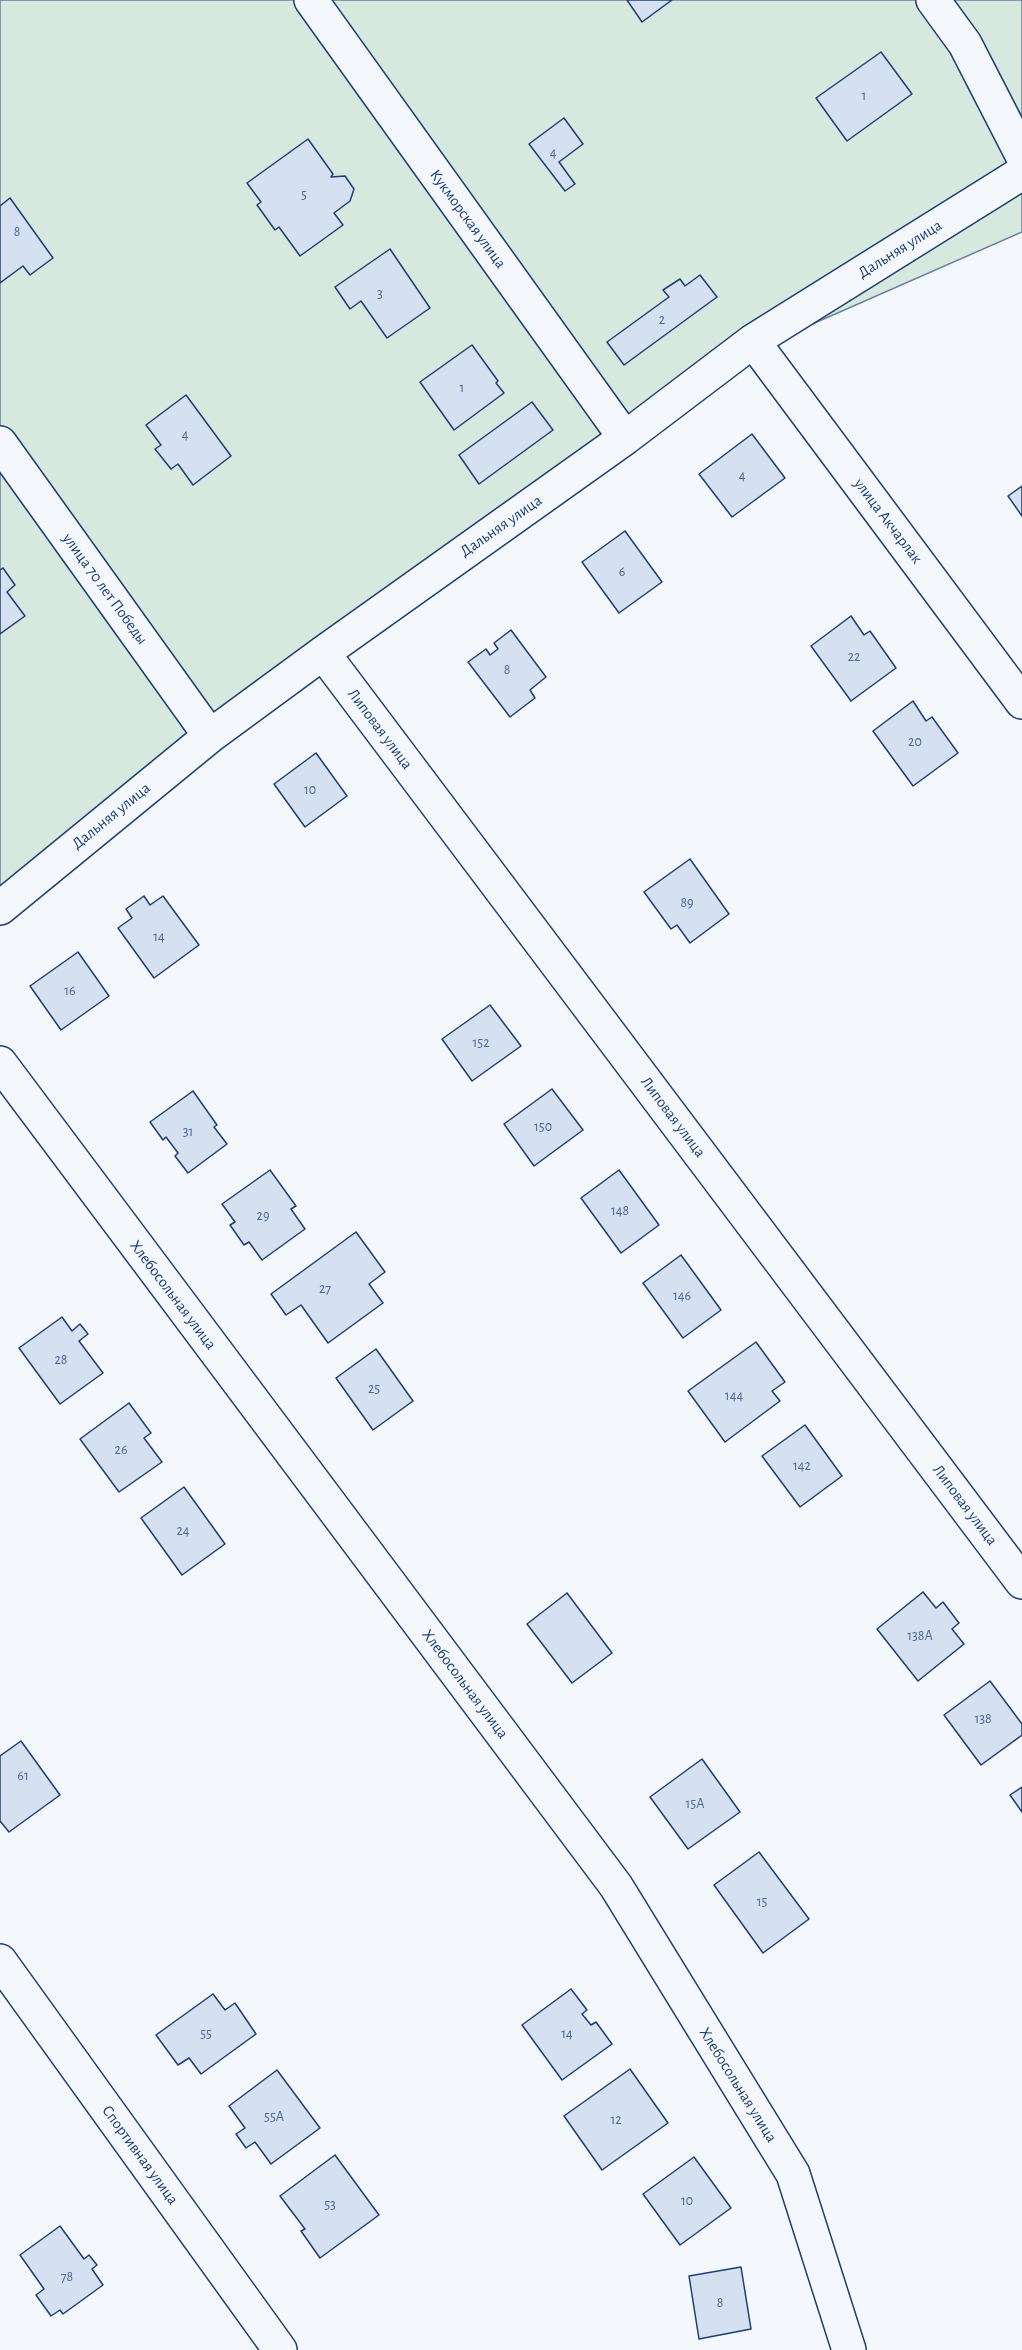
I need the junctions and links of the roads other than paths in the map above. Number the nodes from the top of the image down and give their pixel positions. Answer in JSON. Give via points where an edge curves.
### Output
{"nodes":[{"id":1,"x":311,"y":0,"type":"edge"},
{"id":2,"x":933,"y":0,"type":"edge"},
{"id":3,"x":1022,"y":156,"type":"edge"},
{"id":4,"x":1022,"y":173,"type":"edge"},
{"id":5,"x":753,"y":341,"type":"junction"},
{"id":6,"x":625,"y":438,"type":"junction"},
{"id":7,"x":0,"y":443,"type":"edge"},
{"id":8,"x":323,"y":653,"type":"junction"},
{"id":9,"x":1022,"y":702,"type":"edge"},
{"id":10,"x":210,"y":736,"type":"junction"},
{"id":11,"x":0,"y":908,"type":"edge"},
{"id":12,"x":0,"y":1063,"type":"edge"},
{"id":13,"x":1022,"y":1582,"type":"edge"},
{"id":14,"x":0,"y":1960,"type":"edge"},
{"id":15,"x":280,"y":2350,"type":"edge"},
{"id":16,"x":849,"y":2350,"type":"edge"}],
"edges":[{"from":1,"to":6,"type":"street","name":"Кукморская улица"},
{"from":2,"to":3,"type":"street","via":[[965,44]]},
{"from":4,"to":5,"type":"street","name":"Дальняя улица"},
{"from":5,"to":6,"type":"street","name":"Дальняя улица"},
{"from":5,"to":9,"type":"street","name":"улица Акчарлак"},
{"from":6,"to":8,"type":"street","name":"Дальняя улица"},
{"from":7,"to":10,"type":"street","name":"улица 70 лет Победы"},
{"from":8,"to":10,"type":"street","name":"Дальняя улица"},
{"from":8,"to":13,"type":"street","name":"Липовая улица"},
{"from":10,"to":11,"type":"street","name":"Дальняя улица"},
{"from":12,"to":16,"type":"street","name":"Хлебосольная улица","via":[[616,1886],[793,2174]]},
{"from":14,"to":15,"type":"street","name":"Спортивная улица"}]}
